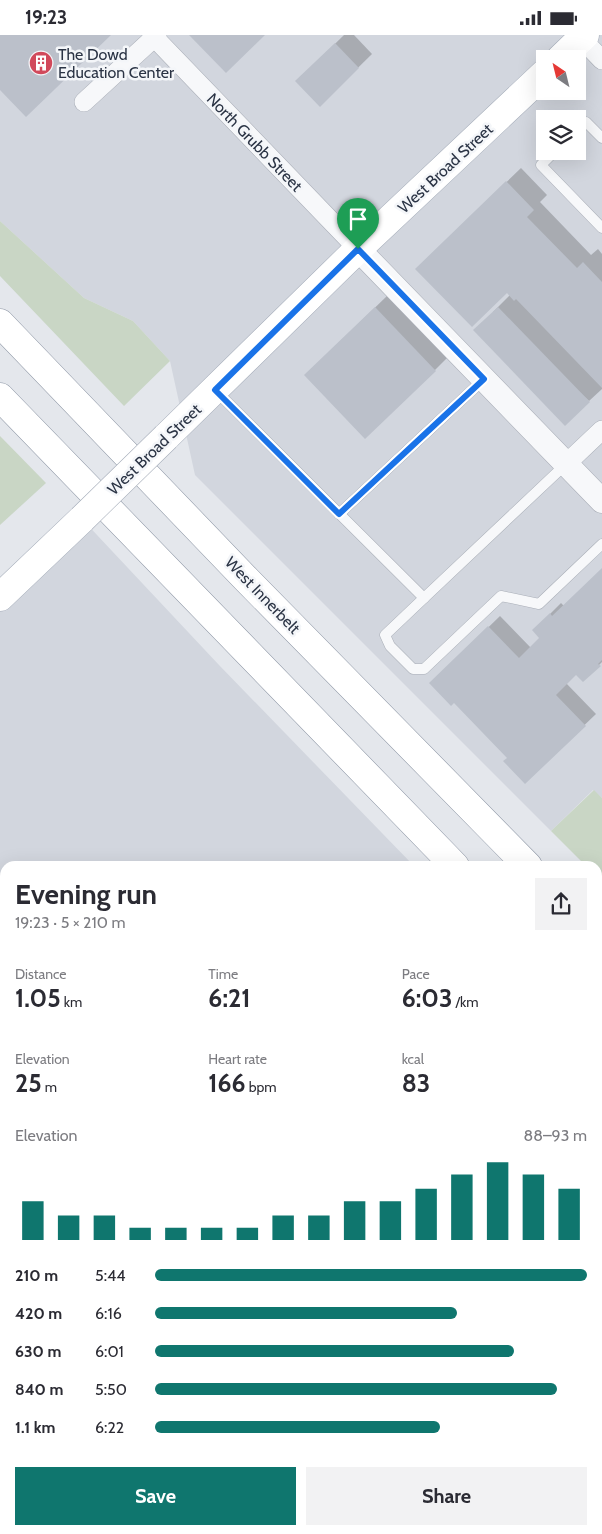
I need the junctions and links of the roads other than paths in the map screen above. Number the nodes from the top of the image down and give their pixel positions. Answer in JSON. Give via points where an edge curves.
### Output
{"nodes":[{"id":1,"x":155,"y":36,"type":"edge"},
{"id":2,"x":582,"y":36,"type":"edge"},
{"id":3,"x":569,"y":50,"type":"edge"},
{"id":4,"x":602,"y":60,"type":"edge"},
{"id":5,"x":536,"y":81,"type":"edge"},
{"id":6,"x":84,"y":102,"type":"dead end"},
{"id":7,"x":586,"y":122,"type":"edge"},
{"id":8,"x":602,"y":138,"type":"edge"},
{"id":9,"x":546,"y":160,"type":"edge"},
{"id":10,"x":602,"y":228,"type":"edge"},
{"id":11,"x":358,"y":249,"type":"junction"},
{"id":12,"x":0,"y":323,"type":"edge"},
{"id":13,"x":484,"y":379,"type":"junction"},
{"id":14,"x":215,"y":390,"type":"junction"},
{"id":15,"x":0,"y":397,"type":"edge"},
{"id":16,"x":602,"y":430,"type":"edge"},
{"id":17,"x":566,"y":464,"type":"junction"},
{"id":18,"x":602,"y":501,"type":"edge"},
{"id":19,"x":339,"y":514,"type":"junction"},
{"id":20,"x":602,"y":543,"type":"edge"},
{"id":21,"x":0,"y":597,"type":"edge"},
{"id":22,"x":424,"y":599,"type":"junction"},
{"id":23,"x":448,"y":861,"type":"edge"},
{"id":24,"x":523,"y":861,"type":"edge"}],
"edges":[{"from":1,"to":6,"type":"street"},
{"from":1,"to":11,"type":"street","name":"North Grubb Street"},
{"from":2,"to":3,"type":"main road"},
{"from":2,"to":4,"type":"street"},
{"from":5,"to":11,"type":"main road","name":"West Broad Street"},
{"from":7,"to":8,"type":"lane"},
{"from":9,"to":10,"type":"lane","via":[[541,165]]},
{"from":11,"to":13,"type":"street"},
{"from":11,"to":14,"type":"main road","name":"West Broad Street"},
{"from":12,"to":24,"type":"main road","name":"West Innerbelt"},
{"from":13,"to":17,"type":"street"},
{"from":13,"to":19,"type":"lane"},
{"from":14,"to":19,"type":"lane"},
{"from":14,"to":21,"type":"main road","name":"West Broad Street","bridge":true},
{"from":15,"to":23,"type":"main road"},
{"from":16,"to":17,"type":"street"},
{"from":17,"to":18,"type":"street"},
{"from":17,"to":22,"type":"lane"},
{"from":19,"to":22,"type":"lane"},
{"from":20,"to":22,"type":"lane","via":[[538,604],[501,596],[424,669],[413,669],[390,646],[385,635]]}]}
